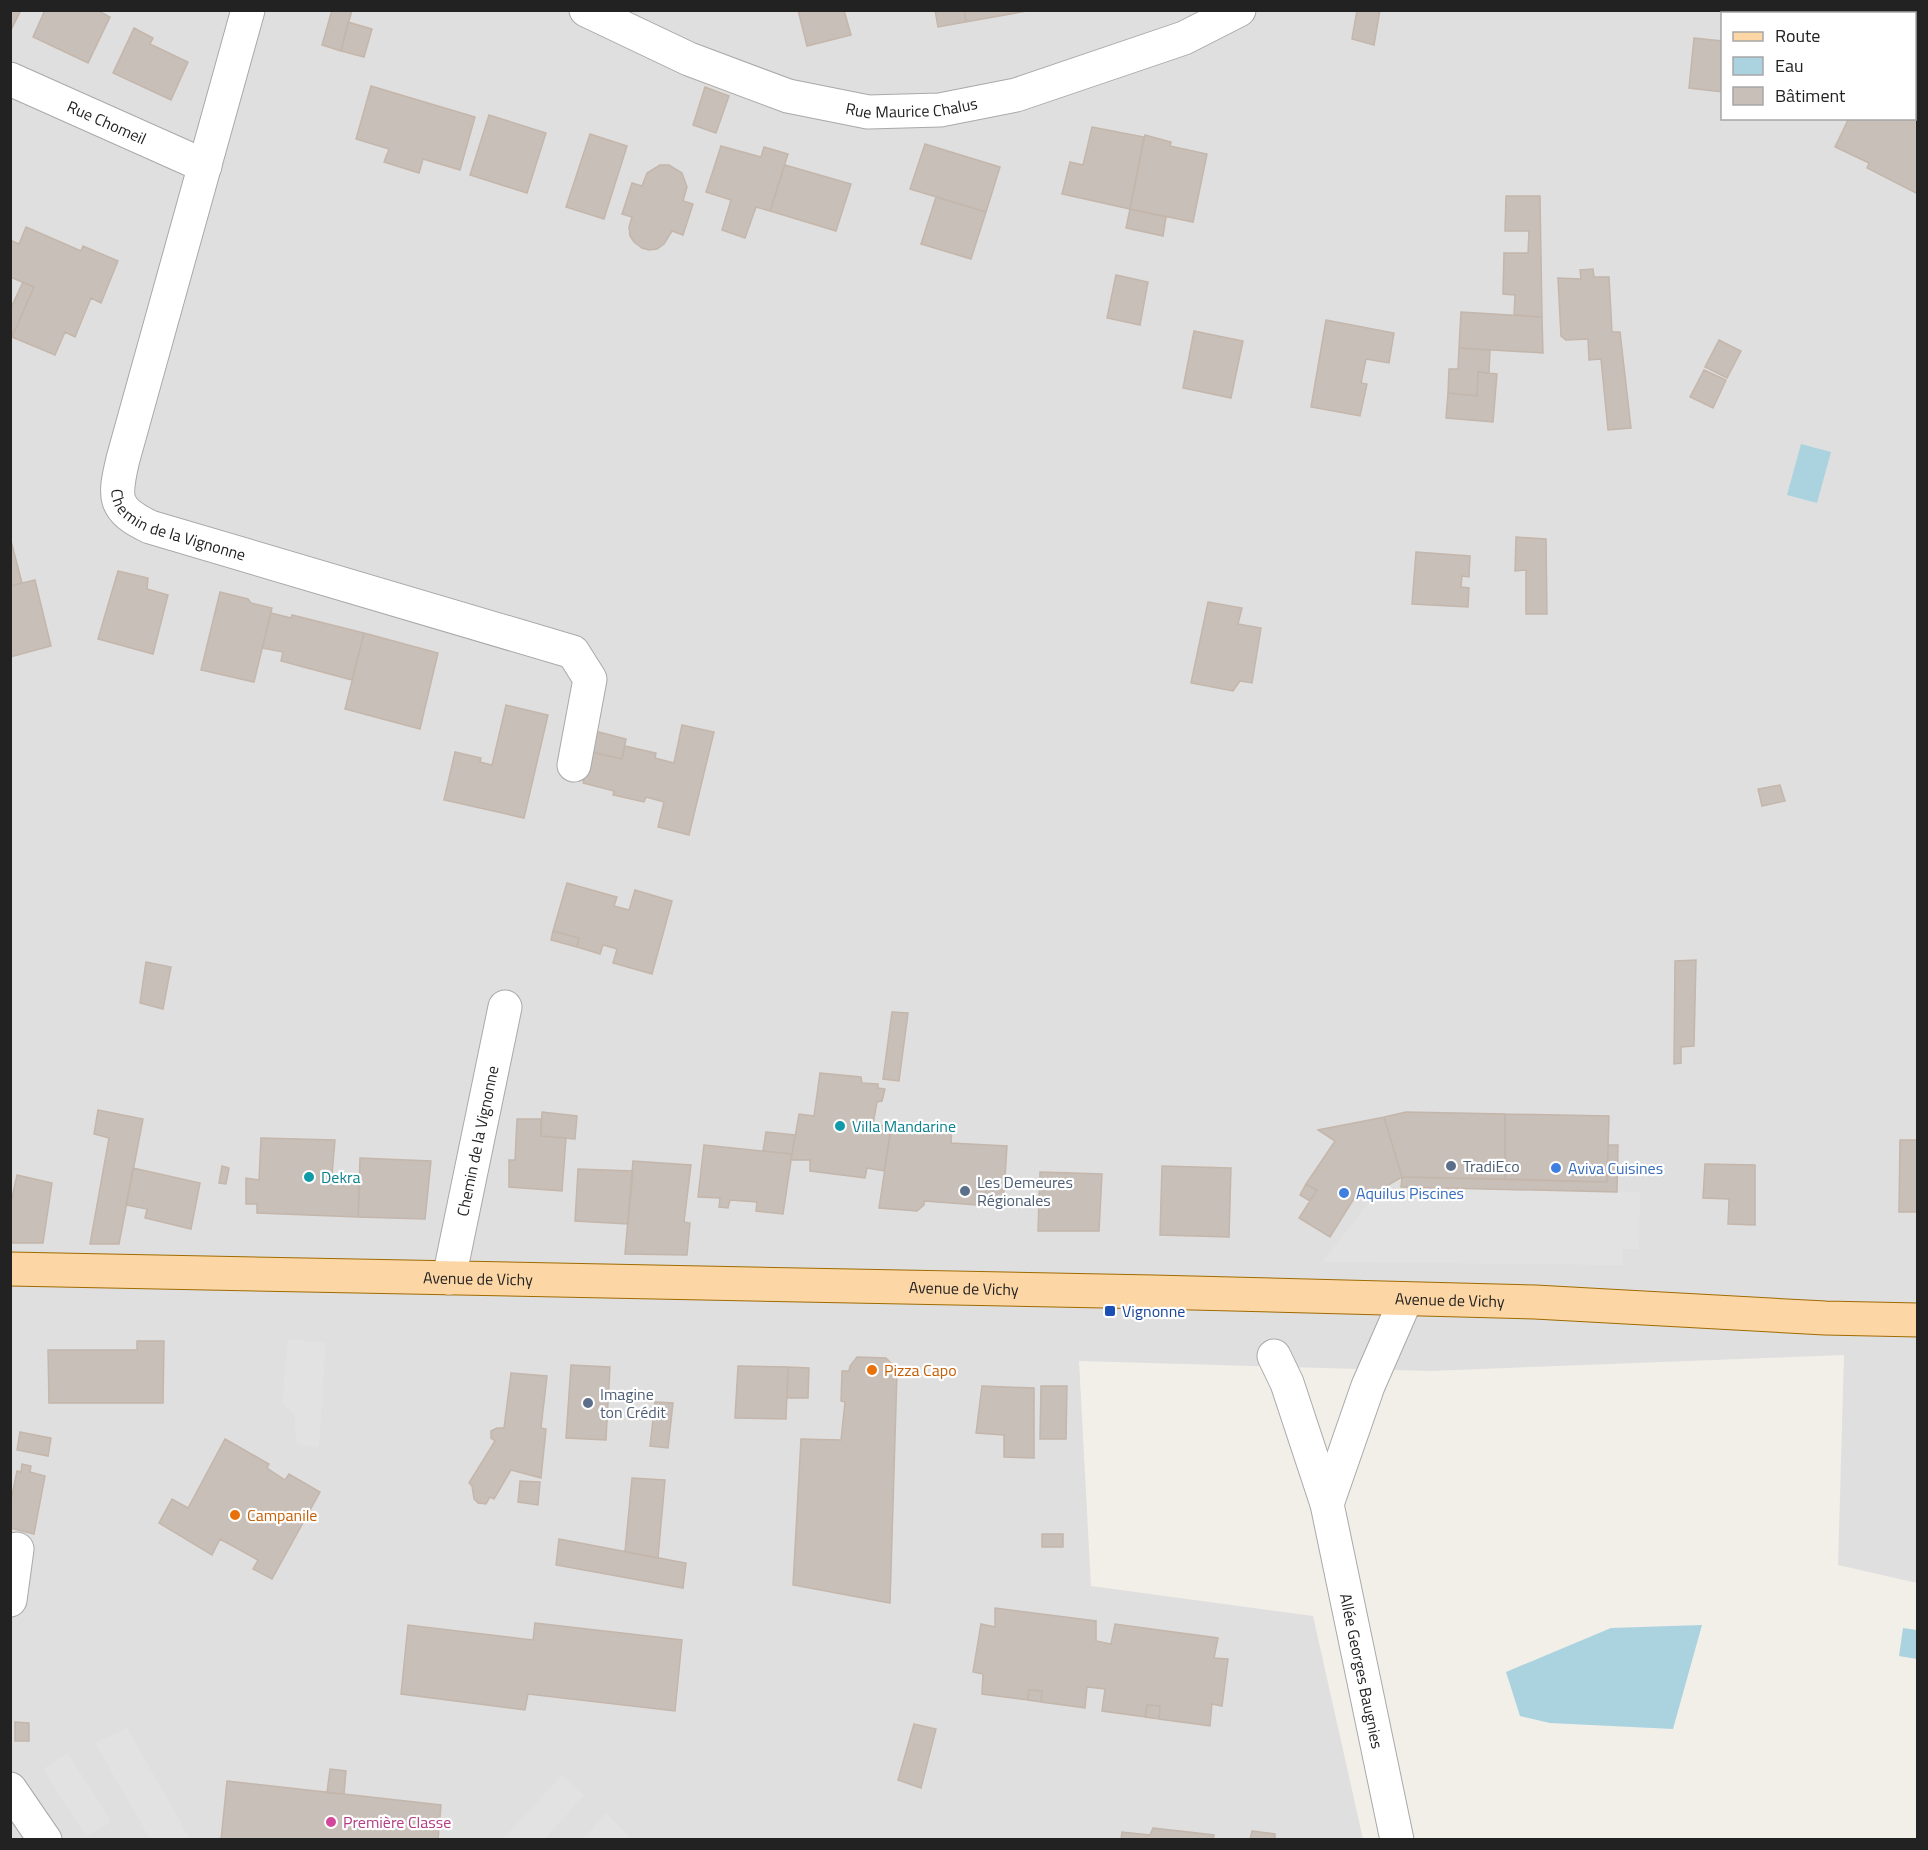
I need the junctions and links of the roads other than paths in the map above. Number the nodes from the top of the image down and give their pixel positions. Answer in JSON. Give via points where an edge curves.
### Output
{"nodes":[{"id":1,"x":248,"y":10,"type":"edge"},
{"id":2,"x":586,"y":10,"type":"edge"},
{"id":3,"x":1239,"y":10,"type":"edge"},
{"id":4,"x":10,"y":79,"type":"edge"},
{"id":5,"x":205,"y":166,"type":"junction"},
{"id":6,"x":573,"y":765,"type":"dead end"},
{"id":7,"x":505,"y":1006,"type":"dead end"},
{"id":8,"x":10,"y":1269,"type":"edge"},
{"id":9,"x":449,"y":1278,"type":"junction"},
{"id":10,"x":1406,"y":1299,"type":"junction"},
{"id":11,"x":1917,"y":1320,"type":"edge"},
{"id":12,"x":1275,"y":1356,"type":"dead end"},
{"id":13,"x":1327,"y":1504,"type":"junction"},
{"id":14,"x":17,"y":1549,"type":"dead end"},
{"id":15,"x":10,"y":1600,"type":"edge"},
{"id":16,"x":10,"y":1789,"type":"edge"},
{"id":17,"x":45,"y":1839,"type":"edge"},
{"id":18,"x":1397,"y":1839,"type":"edge"}],
"edges":[{"from":1,"to":5,"type":"street","name":"Chemin de la Vignonne"},
{"from":2,"to":3,"type":"street","name":"Rue Maurice Chalus","via":[[689,59],[788,96],[868,112],[940,110],[1016,95],[1184,38]]},
{"from":4,"to":5,"type":"street","name":"Rue Chomeil"},
{"from":5,"to":6,"type":"street","name":"Chemin de la Vignonne","via":[[123,459],[118,482],[122,509],[150,527],[573,652],[590,679]]},
{"from":7,"to":9,"type":"street","name":"Chemin de la Vignonne"},
{"from":8,"to":9,"type":"main road","name":"Avenue de Vichy"},
{"from":9,"to":10,"type":"main road","name":"Avenue de Vichy"},
{"from":10,"to":11,"type":"main road","name":"Avenue de Vichy"},
{"from":10,"to":13,"type":"street","via":[[1368,1386]]},
{"from":12,"to":13,"type":"street","name":"Allée Georges Baugnies"},
{"from":13,"to":18,"type":"street","name":"Allée Georges Baugnies"},
{"from":14,"to":15,"type":"street"},
{"from":16,"to":17,"type":"street"}]}
